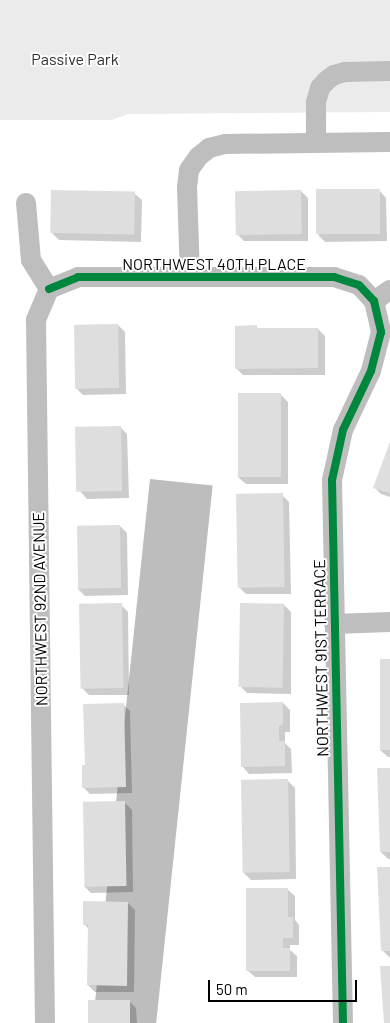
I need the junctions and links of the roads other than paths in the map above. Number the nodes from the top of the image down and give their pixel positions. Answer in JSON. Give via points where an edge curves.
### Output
{"nodes":[{"id":1,"x":390,"y":71,"type":"edge"},
{"id":2,"x":390,"y":142,"type":"edge"},
{"id":3,"x":316,"y":143,"type":"junction"},
{"id":4,"x":26,"y":203,"type":"dead end"},
{"id":5,"x":190,"y":278,"type":"junction"},
{"id":6,"x":49,"y":289,"type":"junction"},
{"id":7,"x":382,"y":296,"type":"edge"},
{"id":8,"x":390,"y":622,"type":"edge"},
{"id":9,"x":334,"y":624,"type":"junction"},
{"id":10,"x":45,"y":1023,"type":"edge"},
{"id":11,"x":343,"y":1023,"type":"edge"}],
"edges":[{"from":1,"to":3,"type":"street","via":[[345,72],[326,81],[316,102]]},
{"from":2,"to":3,"type":"street"},
{"from":3,"to":5,"type":"street","via":[[225,144],[209,148],[198,158],[189,170],[187,187]]},
{"from":4,"to":6,"type":"street","via":[[32,260]]},
{"from":5,"to":6,"type":"street","name":"NORTHWEST 40TH PLACE","via":[[78,278]]},
{"from":5,"to":7,"type":"street","name":"NORTHWEST 40TH PLACE","via":[[334,278]]},
{"from":6,"to":10,"type":"street","name":"NORTHWEST 92ND AVENUE","via":[[36,320]]},
{"from":7,"to":9,"type":"street","name":"NORTHWEST 91ST TERRACE","via":[[381,332],[371,371],[342,430],[332,480]]},
{"from":8,"to":9,"type":"street"},
{"from":9,"to":11,"type":"street","name":"NORTHWEST 91ST TERRACE"}]}
